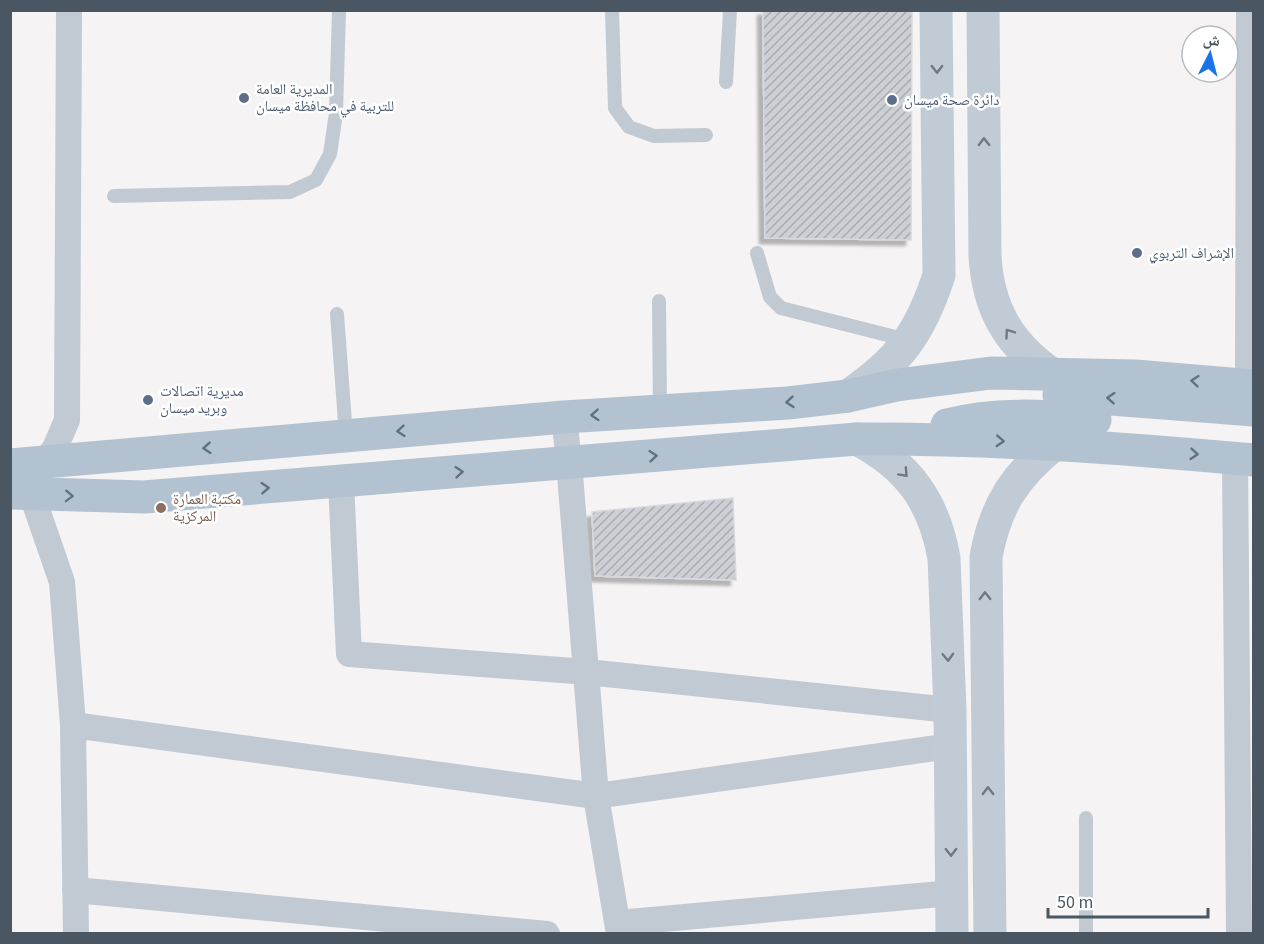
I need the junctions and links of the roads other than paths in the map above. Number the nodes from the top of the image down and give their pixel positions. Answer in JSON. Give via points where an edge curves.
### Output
{"nodes":[{"id":1,"x":69,"y":10,"type":"edge"},
{"id":2,"x":339,"y":10,"type":"edge"},
{"id":3,"x":612,"y":10,"type":"edge"},
{"id":4,"x":730,"y":10,"type":"edge"},
{"id":5,"x":936,"y":10,"type":"edge"},
{"id":6,"x":983,"y":10,"type":"edge"},
{"id":7,"x":1249,"y":10,"type":"edge"},
{"id":8,"x":726,"y":82,"type":"dead end"},
{"id":9,"x":706,"y":135,"type":"dead end"},
{"id":10,"x":114,"y":196,"type":"dead end"},
{"id":11,"x":757,"y":254,"type":"dead end"},
{"id":12,"x":986,"y":274,"type":"junction"},
{"id":13,"x":939,"y":275,"type":"junction"},
{"id":14,"x":659,"y":301,"type":"dead end"},
{"id":15,"x":338,"y":314,"type":"dead end"},
{"id":16,"x":909,"y":341,"type":"junction"},
{"id":17,"x":1253,"y":394,"type":"edge"},
{"id":18,"x":848,"y":396,"type":"junction"},
{"id":19,"x":1056,"y":407,"type":"junction"},
{"id":20,"x":660,"y":411,"type":"junction"},
{"id":21,"x":564,"y":417,"type":"junction"},
{"id":22,"x":346,"y":436,"type":"junction"},
{"id":23,"x":857,"y":439,"type":"junction"},
{"id":24,"x":10,"y":448,"type":"edge"},
{"id":25,"x":1247,"y":450,"type":"edge"},
{"id":26,"x":45,"y":462,"type":"junction"},
{"id":27,"x":569,"y":462,"type":"junction"},
{"id":28,"x":10,"y":465,"type":"edge"},
{"id":29,"x":341,"y":482,"type":"junction"},
{"id":30,"x":18,"y":498,"type":"edge"},
{"id":31,"x":986,"y":557,"type":"junction"},
{"id":32,"x":944,"y":558,"type":"junction"},
{"id":33,"x":587,"y":672,"type":"junction"},
{"id":34,"x":950,"y":710,"type":"junction"},
{"id":35,"x":73,"y":725,"type":"junction"},
{"id":36,"x":950,"y":746,"type":"junction"},
{"id":37,"x":596,"y":796,"type":"junction"},
{"id":38,"x":1086,"y":818,"type":"dead end"},
{"id":39,"x":75,"y":890,"type":"junction"},
{"id":40,"x":952,"y":893,"type":"junction"},
{"id":41,"x":619,"y":928,"type":"edge"},
{"id":42,"x":507,"y":932,"type":"edge"},
{"id":43,"x":75,"y":933,"type":"edge"},
{"id":44,"x":547,"y":933,"type":"edge"},
{"id":45,"x":952,"y":933,"type":"edge"},
{"id":46,"x":990,"y":933,"type":"edge"},
{"id":47,"x":1086,"y":933,"type":"edge"},
{"id":48,"x":1239,"y":933,"type":"edge"}],
"edges":[{"from":1,"to":26,"type":"street","via":[[67,420]]},
{"from":2,"to":10,"type":"lane","via":[[330,154],[316,180],[290,192]]},
{"from":3,"to":9,"type":"lane","via":[[615,108],[629,127],[654,136]]},
{"from":4,"to":8,"type":"lane"},
{"from":5,"to":13,"type":"street","one_way":true},
{"from":12,"to":6,"type":"street","one_way":true},
{"from":7,"to":17,"type":"street","via":[[1248,369]]},
{"from":11,"to":16,"type":"lane","via":[[770,297],[781,308]]},
{"from":12,"to":13,"type":"street"},
{"from":19,"to":12,"type":"street","one_way":true,"via":[[995,308]]},
{"from":13,"to":16,"type":"street","via":[[929,305]]},
{"from":14,"to":20,"type":"lane"},
{"from":15,"to":22,"type":"lane"},
{"from":16,"to":18,"type":"street","via":[[882,371]]},
{"from":17,"to":19,"type":"main road","one_way":true},
{"from":18,"to":19,"type":"main road","via":[[911,398],[998,392]]},
{"from":18,"to":20,"type":"main road","one_way":true},
{"from":23,"to":19,"type":"main road","one_way":true,"via":[[899,439]]},
{"from":19,"to":25,"type":"main road","one_way":true},
{"from":19,"to":31,"type":"street","via":[[1027,468],[996,517]]},
{"from":20,"to":21,"type":"main road","one_way":true},
{"from":21,"to":22,"type":"main road","one_way":true},
{"from":21,"to":27,"type":"street"},
{"from":22,"to":26,"type":"main road","one_way":true},
{"from":27,"to":23,"type":"main road","one_way":true},
{"from":23,"to":32,"type":"street","one_way":true,"via":[[890,459],[917,487],[935,521]]},
{"from":24,"to":26,"type":"main road"},
{"from":25,"to":48,"type":"street"},
{"from":26,"to":28,"type":"main road"},
{"from":29,"to":27,"type":"main road","one_way":true},
{"from":27,"to":33,"type":"street"},
{"from":30,"to":29,"type":"main road","one_way":true,"via":[[144,497]]},
{"from":29,"to":33,"type":"street","via":[[349,654]]},
{"from":30,"to":35,"type":"street","via":[[62,582]]},
{"from":31,"to":32,"type":"street"},
{"from":46,"to":31,"type":"street","one_way":true},
{"from":32,"to":34,"type":"street","one_way":true},
{"from":33,"to":34,"type":"street"},
{"from":33,"to":37,"type":"street"},
{"from":34,"to":36,"type":"street"},
{"from":35,"to":37,"type":"street"},
{"from":35,"to":39,"type":"street"},
{"from":36,"to":37,"type":"street"},
{"from":36,"to":40,"type":"street","one_way":true},
{"from":37,"to":41,"type":"street"},
{"from":38,"to":47,"type":"lane"},
{"from":39,"to":42,"type":"street"},
{"from":39,"to":43,"type":"street"},
{"from":40,"to":41,"type":"street"},
{"from":40,"to":45,"type":"street"},
{"from":42,"to":44,"type":"street"}]}
